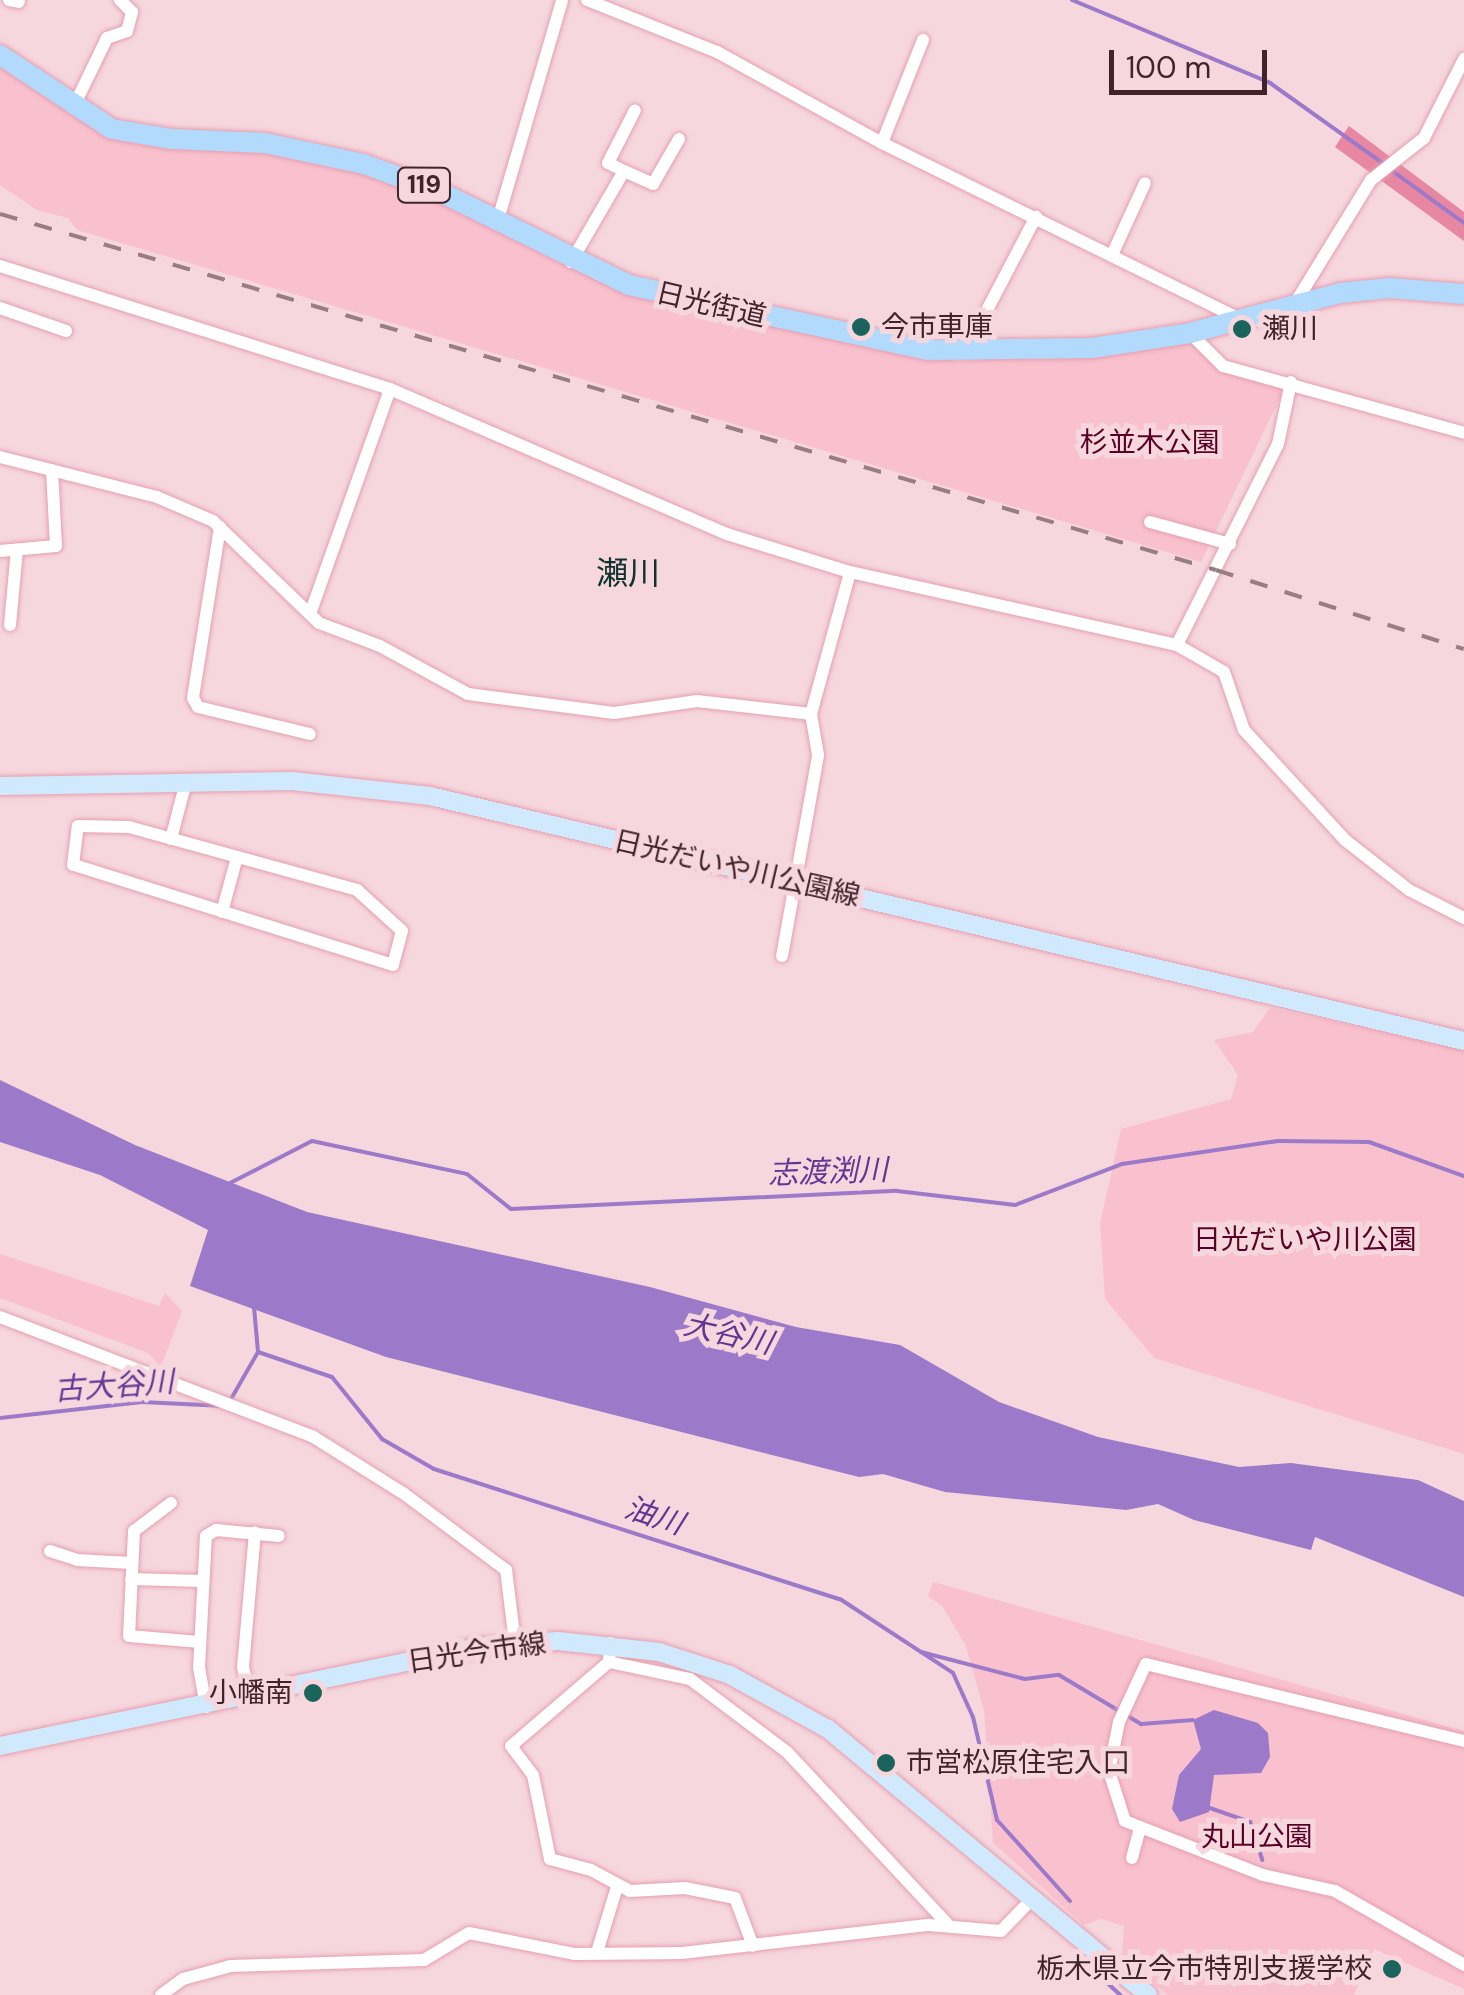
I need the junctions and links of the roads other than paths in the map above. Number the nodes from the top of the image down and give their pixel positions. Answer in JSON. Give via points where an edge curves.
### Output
{"nodes":[{"id":1,"x":120,"y":0,"type":"edge"},
{"id":2,"x":562,"y":0,"type":"edge"},
{"id":3,"x":587,"y":0,"type":"edge"},
{"id":4,"x":923,"y":40,"type":"dead end"},
{"id":5,"x":0,"y":55,"type":"edge"},
{"id":6,"x":1464,"y":59,"type":"edge"},
{"id":7,"x":74,"y":108,"type":"junction"},
{"id":8,"x":635,"y":110,"type":"dead end"},
{"id":9,"x":679,"y":139,"type":"dead end"},
{"id":10,"x":882,"y":143,"type":"junction"},
{"id":11,"x":624,"y":171,"type":"junction"},
{"id":12,"x":1145,"y":183,"type":"dead end"},
{"id":13,"x":1036,"y":217,"type":"junction"},
{"id":14,"x":496,"y":223,"type":"junction"},
{"id":15,"x":1112,"y":255,"type":"junction"},
{"id":16,"x":571,"y":262,"type":"junction"},
{"id":17,"x":0,"y":266,"type":"edge"},
{"id":18,"x":1464,"y":294,"type":"edge"},
{"id":19,"x":1294,"y":305,"type":"junction"},
{"id":20,"x":0,"y":308,"type":"edge"},
{"id":21,"x":1239,"y":319,"type":"junction"},
{"id":22,"x":66,"y":331,"type":"dead end"},
{"id":23,"x":1190,"y":333,"type":"junction"},
{"id":24,"x":964,"y":354,"type":"junction"},
{"id":25,"x":1290,"y":382,"type":"junction"},
{"id":26,"x":390,"y":389,"type":"junction"},
{"id":27,"x":1464,"y":433,"type":"edge"},
{"id":28,"x":0,"y":457,"type":"edge"},
{"id":29,"x":52,"y":470,"type":"junction"},
{"id":30,"x":1150,"y":522,"type":"dead end"},
{"id":31,"x":220,"y":527,"type":"junction"},
{"id":32,"x":1230,"y":544,"type":"junction"},
{"id":33,"x":16,"y":550,"type":"junction"},
{"id":34,"x":0,"y":551,"type":"edge"},
{"id":35,"x":850,"y":572,"type":"junction"},
{"id":36,"x":6,"y":592,"type":"edge"},
{"id":37,"x":310,"y":614,"type":"junction"},
{"id":38,"x":10,"y":625,"type":"dead end"},
{"id":39,"x":1177,"y":645,"type":"junction"},
{"id":40,"x":811,"y":714,"type":"junction"},
{"id":41,"x":310,"y":734,"type":"dead end"},
{"id":42,"x":186,"y":782,"type":"junction"},
{"id":43,"x":0,"y":786,"type":"edge"},
{"id":44,"x":172,"y":839,"type":"junction"},
{"id":45,"x":237,"y":857,"type":"junction"},
{"id":46,"x":793,"y":882,"type":"junction"},
{"id":47,"x":222,"y":912,"type":"junction"},
{"id":48,"x":1464,"y":918,"type":"edge"},
{"id":49,"x":782,"y":956,"type":"dead end"},
{"id":50,"x":1464,"y":1041,"type":"edge"},
{"id":51,"x":0,"y":1316,"type":"edge"},
{"id":52,"x":171,"y":1504,"type":"dead end"},
{"id":53,"x":256,"y":1534,"type":"junction"},
{"id":54,"x":279,"y":1536,"type":"dead end"},
{"id":55,"x":50,"y":1551,"type":"dead end"},
{"id":56,"x":131,"y":1563,"type":"junction"},
{"id":57,"x":131,"y":1579,"type":"junction"},
{"id":58,"x":202,"y":1582,"type":"junction"},
{"id":59,"x":200,"y":1642,"type":"junction"},
{"id":60,"x":516,"y":1642,"type":"junction"},
{"id":61,"x":610,"y":1653,"type":"junction"},
{"id":62,"x":249,"y":1697,"type":"junction"},
{"id":63,"x":206,"y":1707,"type":"junction"},
{"id":64,"x":1464,"y":1741,"type":"edge"},
{"id":65,"x":0,"y":1746,"type":"edge"},
{"id":66,"x":1140,"y":1828,"type":"junction"},
{"id":67,"x":1132,"y":1858,"type":"dead end"},
{"id":68,"x":617,"y":1886,"type":"junction"},
{"id":69,"x":1033,"y":1898,"type":"junction"},
{"id":70,"x":949,"y":1926,"type":"junction"},
{"id":71,"x":753,"y":1946,"type":"junction"},
{"id":72,"x":598,"y":1950,"type":"junction"},
{"id":73,"x":1464,"y":1965,"type":"edge"},
{"id":74,"x":161,"y":1995,"type":"edge"},
{"id":75,"x":1148,"y":1995,"type":"edge"}],
"edges":[{"from":1,"to":7,"type":"street","via":[[132,12],[127,31],[107,38]]},
{"from":2,"to":14,"type":"street"},
{"from":3,"to":10,"type":"street","via":[[716,52]]},
{"from":4,"to":10,"type":"street"},
{"from":5,"to":7,"type":"highway","name":"日光街道","number":"119"},
{"from":6,"to":19,"type":"street","via":[[1424,138],[1371,180]]},
{"from":7,"to":14,"type":"highway","name":"日光街道","number":"119","via":[[142,136],[265,144],[364,164]]},
{"from":8,"to":11,"type":"street","via":[[608,163]]},
{"from":9,"to":11,"type":"street","via":[[653,184]]},
{"from":10,"to":13,"type":"street"},
{"from":11,"to":16,"type":"street"},
{"from":12,"to":15,"type":"street"},
{"from":13,"to":15,"type":"street"},
{"from":13,"to":24,"type":"street"},
{"from":14,"to":16,"type":"highway","name":"日光街道","number":"119"},
{"from":15,"to":21,"type":"street"},
{"from":16,"to":24,"type":"highway","name":"日光街道","number":"119","via":[[653,292],[848,336]]},
{"from":17,"to":26,"type":"street"},
{"from":18,"to":19,"type":"highway","name":"日光街道","number":"119","via":[[1390,288]]},
{"from":19,"to":21,"type":"highway","name":"日光街道","number":"119"},
{"from":20,"to":22,"type":"street"},
{"from":21,"to":23,"type":"highway","name":"日光街道","number":"119"},
{"from":23,"to":24,"type":"highway","name":"日光街道","number":"119","via":[[1092,348]]},
{"from":23,"to":25,"type":"street","via":[[1224,366]]},
{"from":25,"to":27,"type":"street"},
{"from":25,"to":32,"type":"street","via":[[1278,444]]},
{"from":26,"to":35,"type":"street","via":[[710,527]]},
{"from":26,"to":37,"type":"street"},
{"from":28,"to":29,"type":"street"},
{"from":29,"to":31,"type":"street","via":[[157,498]]},
{"from":29,"to":33,"type":"street","via":[[56,546]]},
{"from":30,"to":32,"type":"street"},
{"from":31,"to":37,"type":"street"},
{"from":31,"to":41,"type":"street","via":[[193,698],[198,707]]},
{"from":32,"to":39,"type":"street"},
{"from":33,"to":34,"type":"street"},
{"from":33,"to":36,"type":"street"},
{"from":35,"to":39,"type":"street"},
{"from":35,"to":40,"type":"street"},
{"from":36,"to":38,"type":"street"},
{"from":37,"to":40,"type":"street","via":[[468,694],[497,701],[614,714],[696,701],[744,702]]},
{"from":39,"to":48,"type":"street","via":[[1224,672],[1244,730],[1345,840],[1409,890]]},
{"from":40,"to":46,"type":"street","via":[[818,755]]},
{"from":42,"to":43,"type":"main road","name":"日光だいや川公園線"},
{"from":42,"to":44,"type":"street"},
{"from":42,"to":46,"type":"main road","name":"日光だいや川公園線","via":[[315,782],[397,791]]},
{"from":44,"to":45,"type":"street"},
{"from":44,"to":47,"type":"street","via":[[129,828],[78,826],[74,865]]},
{"from":45,"to":47,"type":"street"},
{"from":45,"to":47,"type":"street","via":[[357,890],[402,931],[393,966]]},
{"from":46,"to":49,"type":"street"},
{"from":46,"to":50,"type":"main road","name":"日光だいや川公園線"},
{"from":51,"to":60,"type":"street","via":[[325,1444],[506,1570]]},
{"from":52,"to":56,"type":"street","via":[[134,1531]]},
{"from":53,"to":54,"type":"street"},
{"from":53,"to":58,"type":"street","via":[[209,1530]]},
{"from":53,"to":62,"type":"street","via":[[243,1667]]},
{"from":55,"to":56,"type":"street"},
{"from":56,"to":57,"type":"street"},
{"from":57,"to":58,"type":"street"},
{"from":57,"to":59,"type":"street","via":[[129,1636]]},
{"from":58,"to":59,"type":"street"},
{"from":59,"to":63,"type":"street"},
{"from":60,"to":61,"type":"main road","name":"日光今市線"},
{"from":60,"to":62,"type":"main road","name":"日光今市線"},
{"from":61,"to":68,"type":"street","via":[[511,1746],[533,1775],[550,1859],[591,1870]]},
{"from":61,"to":69,"type":"main road","name":"日光今市線","via":[[706,1666],[792,1706]]},
{"from":61,"to":70,"type":"street","via":[[690,1678],[787,1752]]},
{"from":62,"to":63,"type":"main road","name":"日光今市線"},
{"from":63,"to":65,"type":"main road","name":"日光今市線"},
{"from":64,"to":66,"type":"street","via":[[1146,1664],[1121,1717],[1109,1771],[1118,1815]]},
{"from":66,"to":67,"type":"street"},
{"from":66,"to":73,"type":"street","via":[[1263,1875],[1335,1891]]},
{"from":68,"to":71,"type":"street","via":[[735,1898]]},
{"from":68,"to":72,"type":"street"},
{"from":69,"to":70,"type":"street","via":[[1001,1931]]},
{"from":69,"to":75,"type":"main road","name":"日光今市線"},
{"from":70,"to":71,"type":"street"},
{"from":71,"to":72,"type":"street"},
{"from":72,"to":74,"type":"street","via":[[574,1954],[470,1934],[424,1960],[231,1966],[183,1979]]}]}
